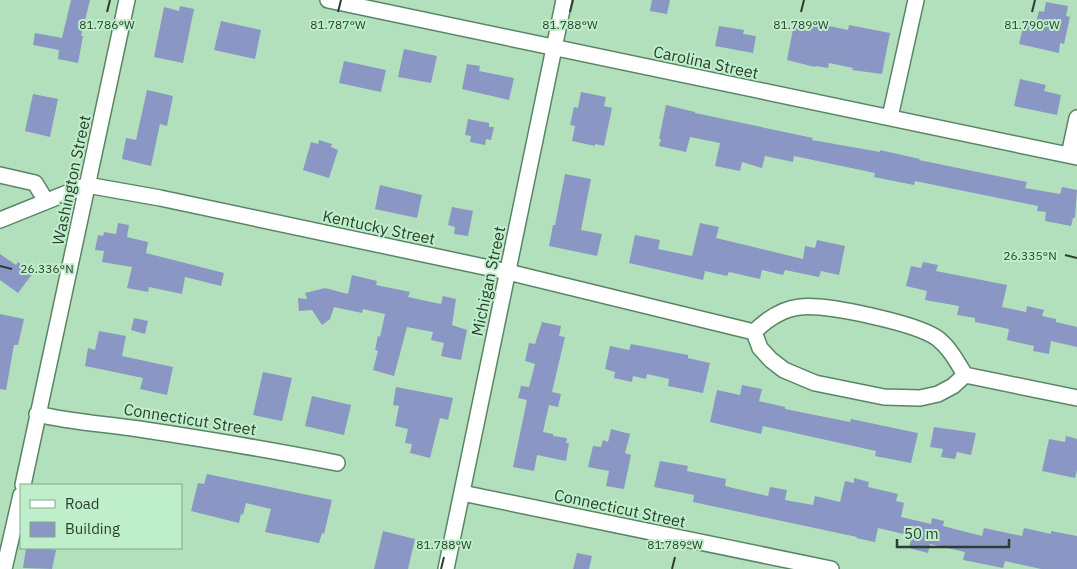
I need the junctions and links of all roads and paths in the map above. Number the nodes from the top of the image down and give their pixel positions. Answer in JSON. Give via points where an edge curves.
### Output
{"nodes":[{"id":1,"x":127,"y":0,"type":"edge"},
{"id":2,"x":328,"y":0,"type":"edge"},
{"id":3,"x":564,"y":0,"type":"edge"},
{"id":4,"x":916,"y":0,"type":"edge"},
{"id":5,"x":555,"y":46,"type":"junction"},
{"id":6,"x":890,"y":117,"type":"junction"},
{"id":7,"x":1077,"y":118,"type":"edge"},
{"id":8,"x":1073,"y":156,"type":"edge"},
{"id":9,"x":0,"y":176,"type":"edge"},
{"id":10,"x":87,"y":185,"type":"junction"},
{"id":11,"x":46,"y":201,"type":"junction"},
{"id":12,"x":0,"y":220,"type":"edge"},
{"id":13,"x":508,"y":272,"type":"junction"},
{"id":14,"x":754,"y":332,"type":"junction"},
{"id":15,"x":965,"y":375,"type":"junction"},
{"id":16,"x":1077,"y":398,"type":"edge"},
{"id":17,"x":37,"y":414,"type":"junction"},
{"id":18,"x":337,"y":463,"type":"dead end"},
{"id":19,"x":23,"y":484,"type":"edge"},
{"id":20,"x":462,"y":493,"type":"junction"},
{"id":21,"x":20,"y":499,"type":"edge"},
{"id":22,"x":4,"y":569,"type":"edge"},
{"id":23,"x":446,"y":569,"type":"edge"},
{"id":24,"x":831,"y":569,"type":"edge"}],
"edges":[{"from":1,"to":10,"type":"street","name":"Washington Street"},
{"from":2,"to":5,"type":"street","name":"Carolina Street"},
{"from":3,"to":5,"type":"street","name":"Michigan Street"},
{"from":4,"to":6,"type":"street"},
{"from":5,"to":6,"type":"street","name":"Carolina Street"},
{"from":5,"to":13,"type":"street","name":"Michigan Street"},
{"from":6,"to":8,"type":"street","name":"Carolina Street"},
{"from":7,"to":8,"type":"street"},
{"from":9,"to":11,"type":"street","via":[[35,183]]},
{"from":10,"to":11,"type":"street"},
{"from":10,"to":13,"type":"street","name":"Kentucky Street"},
{"from":10,"to":17,"type":"street","name":"Washington Street"},
{"from":11,"to":12,"type":"street"},
{"from":13,"to":14,"type":"street","name":"Kentucky Street"},
{"from":13,"to":20,"type":"street","name":"Michigan Street"},
{"from":14,"to":15,"type":"street","via":[[760,348],[771,360],[784,370],[815,383],[884,397],[920,398],[938,394]]},
{"from":14,"to":15,"type":"street","via":[[766,320],[798,307],[816,306],[871,316],[904,324],[937,338],[949,349]]},
{"from":15,"to":16,"type":"street"},
{"from":17,"to":18,"type":"street","name":"Connecticut Street","via":[[255,446]]},
{"from":17,"to":19,"type":"street","name":"Washington Street"},
{"from":20,"to":23,"type":"street","name":"Michigan Street"},
{"from":20,"to":24,"type":"street","name":"Connecticut Street"},
{"from":21,"to":22,"type":"street"}]}
